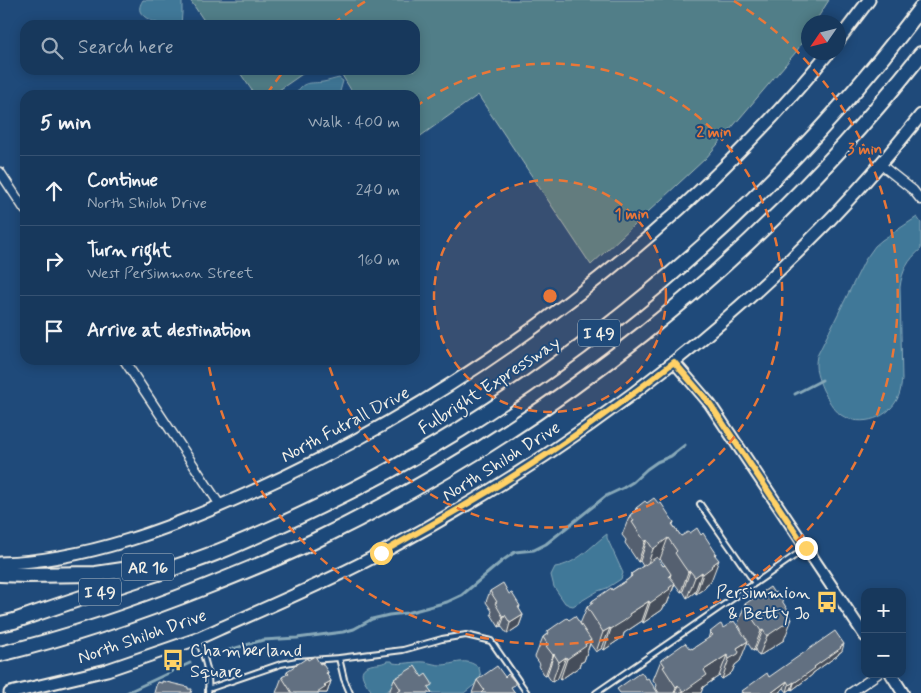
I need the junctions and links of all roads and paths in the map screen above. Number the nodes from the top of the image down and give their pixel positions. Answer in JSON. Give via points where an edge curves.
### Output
{"nodes":[{"id":1,"x":869,"y":0,"type":"edge"},
{"id":2,"x":921,"y":8,"type":"edge"},
{"id":3,"x":846,"y":30,"type":"edge"},
{"id":4,"x":921,"y":54,"type":"edge"},
{"id":5,"x":822,"y":60,"type":"edge"},
{"id":6,"x":921,"y":115,"type":"edge"},
{"id":7,"x":880,"y":164,"type":"junction"},
{"id":8,"x":0,"y":172,"type":"edge"},
{"id":9,"x":921,"y":200,"type":"edge"},
{"id":10,"x":20,"y":202,"type":"edge"},
{"id":11,"x":674,"y":362,"type":"junction"},
{"id":12,"x":127,"y":365,"type":"edge"},
{"id":13,"x":700,"y":504,"type":"dead end"},
{"id":14,"x":220,"y":506,"type":"junction"},
{"id":15,"x":806,"y":548,"type":"junction"},
{"id":16,"x":200,"y":559,"type":"junction"},
{"id":17,"x":0,"y":563,"type":"edge"},
{"id":18,"x":0,"y":574,"type":"edge"},
{"id":19,"x":755,"y":583,"type":"junction"},
{"id":20,"x":0,"y":624,"type":"edge"},
{"id":21,"x":863,"y":633,"type":"edge"},
{"id":22,"x":197,"y":639,"type":"junction"},
{"id":23,"x":37,"y":645,"type":"junction"},
{"id":24,"x":0,"y":654,"type":"edge"},
{"id":25,"x":339,"y":658,"type":"junction"},
{"id":26,"x":0,"y":663,"type":"edge"},
{"id":27,"x":872,"y":678,"type":"edge"},
{"id":28,"x":894,"y":678,"type":"edge"},
{"id":29,"x":208,"y":691,"type":"edge"},
{"id":30,"x":10,"y":693,"type":"edge"},
{"id":31,"x":350,"y":693,"type":"edge"},
{"id":32,"x":527,"y":693,"type":"edge"},
{"id":33,"x":596,"y":693,"type":"edge"},
{"id":34,"x":850,"y":693,"type":"edge"},
{"id":35,"x":903,"y":693,"type":"edge"}],
"edges":[{"from":1,"to":3,"type":"main road"},
{"from":2,"to":16,"type":"highway","name":"Fulbright Expressway","number":"I 49","via":[[846,102],[768,184],[680,266],[591,339],[460,429],[410,458],[295,518]]},
{"from":4,"to":23,"type":"highway","number":"I 49","via":[[822,170],[745,247],[654,326],[564,394],[425,483],[311,542],[163,604]]},
{"from":5,"to":14,"type":"main road","name":"North Futrall Drive","via":[[783,107],[712,179],[610,270],[564,305],[486,361],[399,416],[346,446]]},
{"from":6,"to":7,"type":"main road","name":"North Shiloh Drive"},
{"from":7,"to":9,"type":"street"},
{"from":7,"to":11,"type":"main road","name":"North Shiloh Drive","via":[[812,238]]},
{"from":8,"to":10,"type":"street"},
{"from":11,"to":15,"type":"street","via":[[710,404]]},
{"from":11,"to":22,"type":"main road","name":"North Shiloh Drive","via":[[551,452],[442,519],[355,566]]},
{"from":12,"to":14,"type":"street"},
{"from":13,"to":19,"type":"lane"},
{"from":14,"to":17,"type":"main road","name":"North Futrall Drive","via":[[100,548],[53,558]]},
{"from":15,"to":19,"type":"lane"},
{"from":15,"to":21,"type":"street"},
{"from":16,"to":18,"type":"highway","number":"AR 16","via":[[96,574]]},
{"from":16,"to":20,"type":"highway","name":"Fulbright Expressway","number":"I 49"},
{"from":19,"to":33,"type":"lane"},
{"from":22,"to":29,"type":"lane","via":[[203,652]]},
{"from":22,"to":30,"type":"main road","name":"North Shiloh Drive","via":[[107,670]]},
{"from":23,"to":24,"type":"highway","number":"I 49"},
{"from":23,"to":26,"type":"highway"},
{"from":25,"to":29,"type":"lane","via":[[281,664]]},
{"from":25,"to":31,"type":"lane"},
{"from":25,"to":32,"type":"lane","via":[[403,650],[466,635],[490,641]]},
{"from":27,"to":34,"type":"street"},
{"from":28,"to":35,"type":"street"}]}
